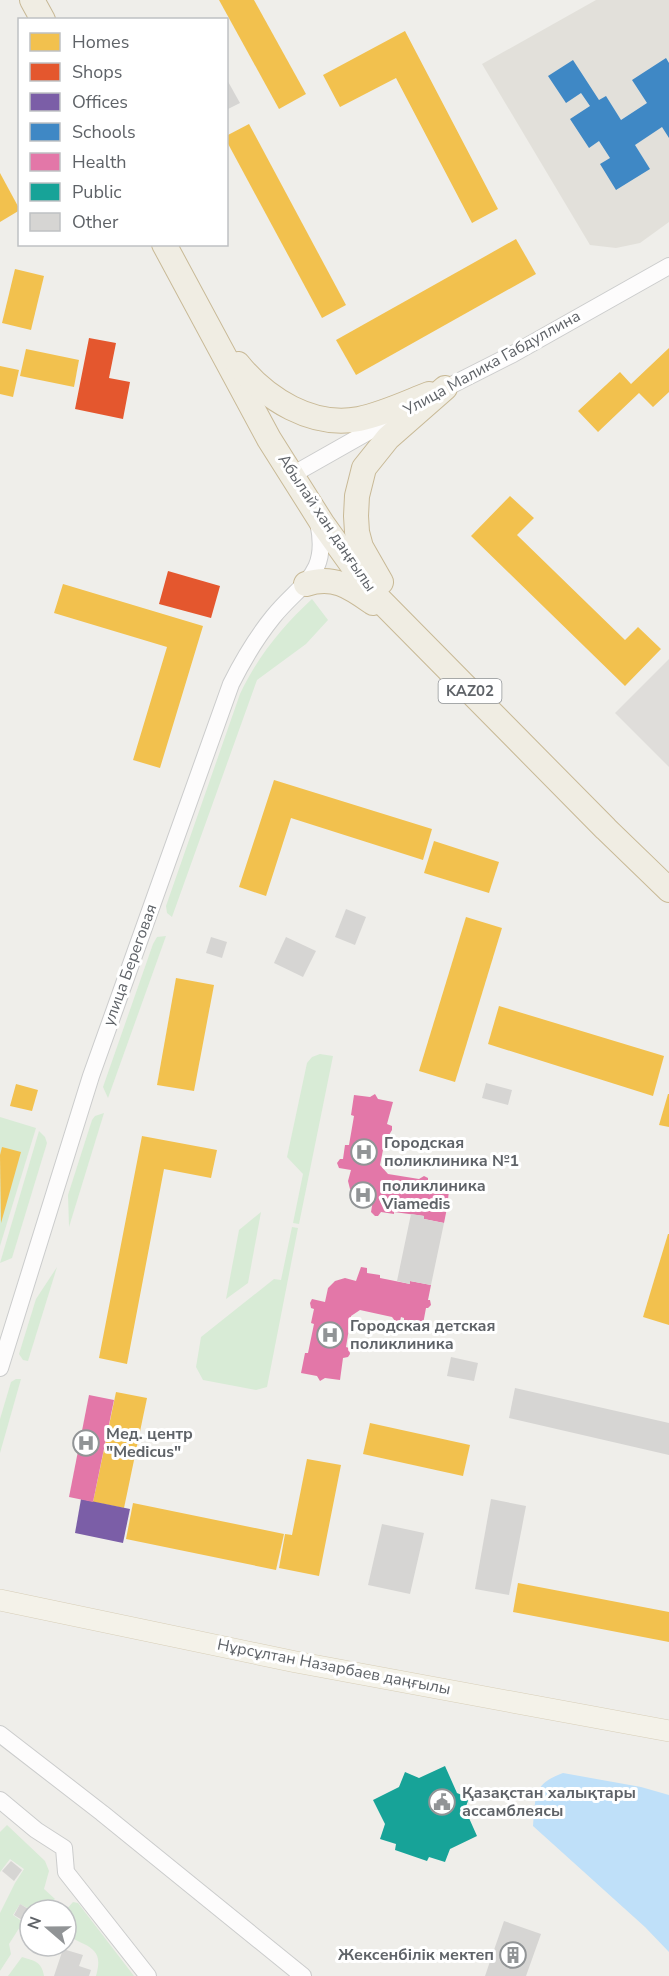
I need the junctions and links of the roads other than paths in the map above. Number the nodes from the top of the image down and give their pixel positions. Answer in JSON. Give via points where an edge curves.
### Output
{"nodes":[{"id":1,"x":32,"y":0,"type":"edge"},
{"id":2,"x":42,"y":18,"type":"edge"},
{"id":3,"x":165,"y":246,"type":"edge"},
{"id":4,"x":669,"y":266,"type":"edge"},
{"id":5,"x":209,"y":328,"type":"junction"},
{"id":6,"x":445,"y":388,"type":"junction"},
{"id":7,"x":292,"y":475,"type":"junction"},
{"id":8,"x":313,"y":508,"type":"junction"},
{"id":9,"x":306,"y":584,"type":"junction"},
{"id":10,"x":410,"y":631,"type":"junction"},
{"id":11,"x":669,"y":890,"type":"edge"},
{"id":12,"x":0,"y":1368,"type":"edge"},
{"id":13,"x":0,"y":1600,"type":"edge"},
{"id":14,"x":669,"y":1731,"type":"edge"},
{"id":15,"x":0,"y":1734,"type":"edge"},
{"id":16,"x":0,"y":1800,"type":"edge"},
{"id":17,"x":148,"y":1976,"type":"edge"},
{"id":18,"x":303,"y":1976,"type":"edge"}],
"edges":[{"from":1,"to":2,"type":"highway"},
{"from":3,"to":5,"type":"highway","name":"Абылай хан даңғылы","number":"KАZ02"},
{"from":4,"to":6,"type":"street","name":"Улица Малика Габдуллина"},
{"from":5,"to":6,"type":"highway","via":[[259,386],[285,405],[313,418],[356,420]]},
{"from":5,"to":7,"type":"highway","name":"Абылай хан даңғылы","number":"KАZ02"},
{"from":6,"to":7,"type":"street","name":"Улица Малика Габдуллина"},
{"from":6,"to":10,"type":"highway","via":[[378,448],[364,468],[357,496],[361,547]]},
{"from":7,"to":8,"type":"highway","name":"Абылай хан даңғылы","number":"KАZ02"},
{"from":8,"to":9,"type":"street","name":"улица Береговая","via":[[321,535],[320,558]]},
{"from":8,"to":10,"type":"highway","name":"Абылай хан даңғылы","number":"KАZ02","via":[[370,590]]},
{"from":9,"to":10,"type":"highway","via":[[326,580],[343,585]]},
{"from":9,"to":12,"type":"street","name":"улица Береговая","via":[[261,632],[231,684],[91,1076]]},
{"from":10,"to":11,"type":"highway","name":"Абылай хан даңғылы","number":"KАZ02"},
{"from":13,"to":14,"type":"main road","name":"Нұрсұлтан Назарбаев даңғылы","via":[[296,1662]]},
{"from":15,"to":18,"type":"street"},
{"from":16,"to":17,"type":"street","via":[[64,1848],[66,1872]]}]}
